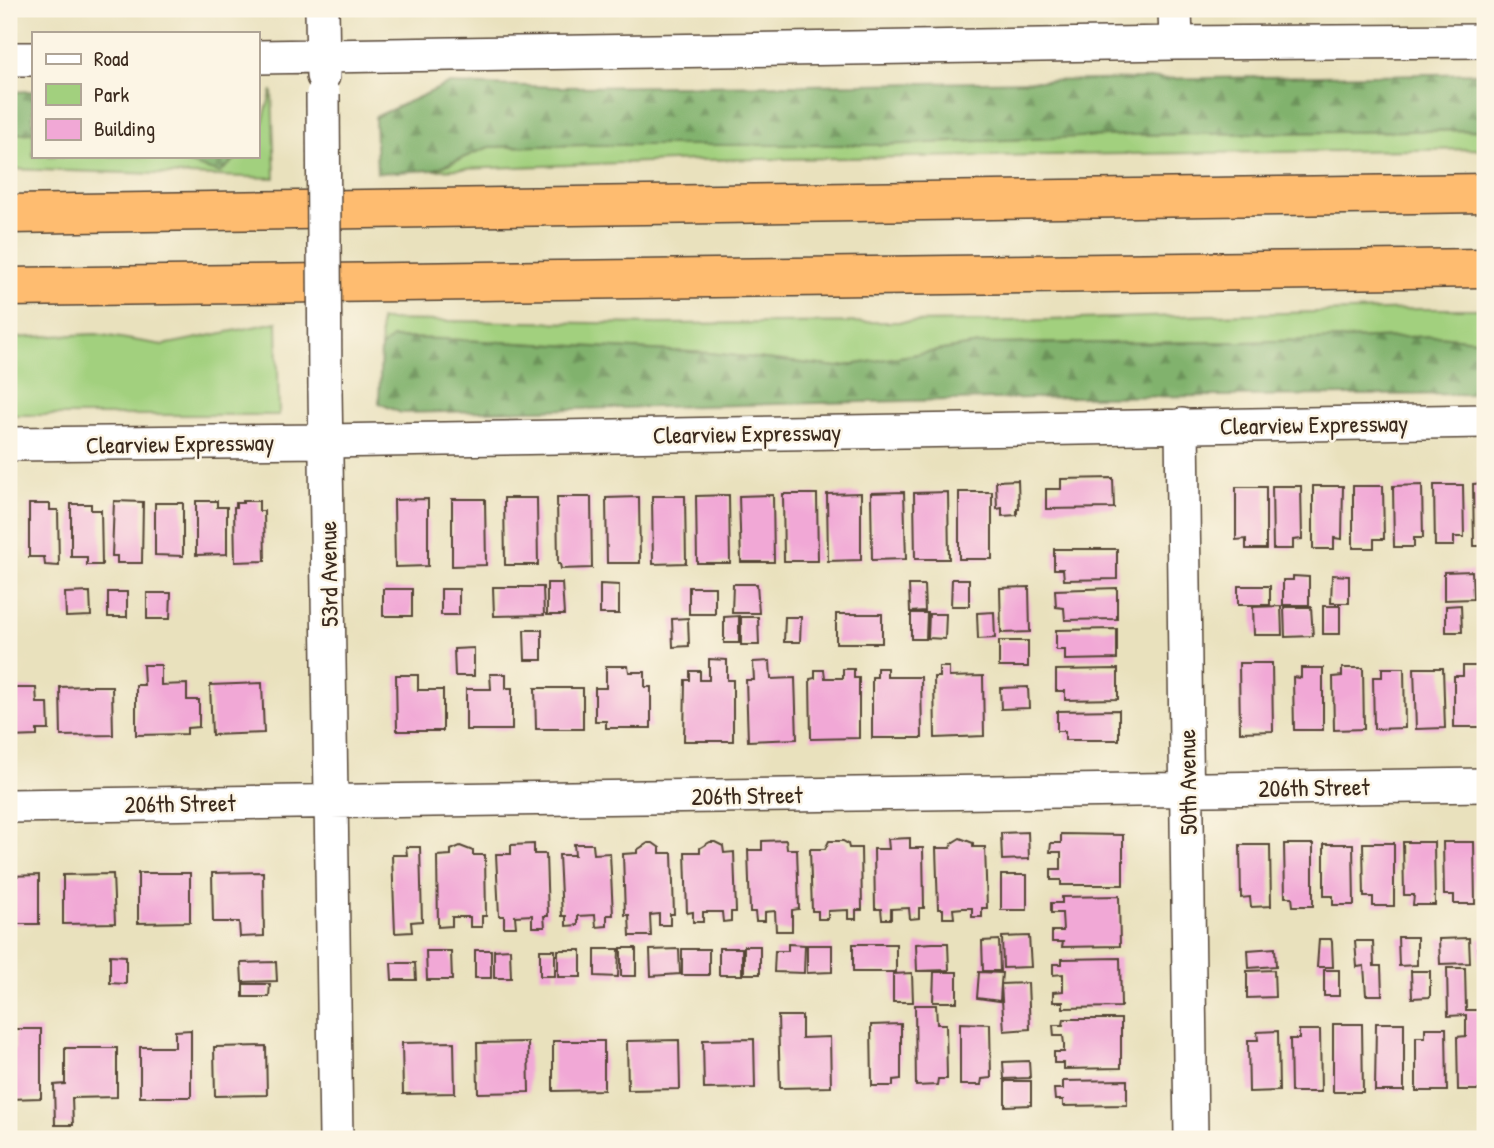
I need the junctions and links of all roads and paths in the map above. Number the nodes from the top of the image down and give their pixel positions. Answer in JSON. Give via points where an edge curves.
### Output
{"nodes":[{"id":1,"x":322,"y":9,"type":"edge"},
{"id":2,"x":1175,"y":9,"type":"edge"},
{"id":3,"x":1485,"y":41,"type":"edge"},
{"id":4,"x":1176,"y":43,"type":"junction"},
{"id":5,"x":324,"y":56,"type":"junction"},
{"id":6,"x":259,"y":57,"type":"edge"},
{"id":7,"x":9,"y":59,"type":"edge"},
{"id":8,"x":32,"y":59,"type":"edge"},
{"id":9,"x":1485,"y":193,"type":"edge"},
{"id":10,"x":9,"y":214,"type":"edge"},
{"id":11,"x":1485,"y":268,"type":"edge"},
{"id":12,"x":9,"y":287,"type":"edge"},
{"id":13,"x":1485,"y":421,"type":"edge"},
{"id":14,"x":1182,"y":425,"type":"junction"},
{"id":15,"x":326,"y":441,"type":"junction"},
{"id":16,"x":9,"y":444,"type":"edge"},
{"id":17,"x":1485,"y":785,"type":"edge"},
{"id":18,"x":1187,"y":788,"type":"junction"},
{"id":19,"x":332,"y":800,"type":"junction"},
{"id":20,"x":9,"y":806,"type":"edge"},
{"id":21,"x":336,"y":1139,"type":"edge"},
{"id":22,"x":1191,"y":1139,"type":"edge"}],
"edges":[{"from":1,"to":5,"type":"street","name":"53rd Avenue"},
{"from":2,"to":4,"type":"street"},
{"from":3,"to":4,"type":"street"},
{"from":4,"to":5,"type":"street"},
{"from":5,"to":6,"type":"street"},
{"from":5,"to":15,"type":"street","name":"53rd Avenue","bridge":true},
{"from":7,"to":8,"type":"street"},
{"from":9,"to":10,"type":"highway"},
{"from":11,"to":12,"type":"highway"},
{"from":13,"to":14,"type":"street","name":"Clearview Expressway"},
{"from":14,"to":15,"type":"street","name":"Clearview Expressway"},
{"from":14,"to":18,"type":"street","name":"50th Avenue"},
{"from":15,"to":16,"type":"street","name":"Clearview Expressway"},
{"from":15,"to":19,"type":"street","name":"53rd Avenue"},
{"from":17,"to":18,"type":"street","name":"206th Street"},
{"from":18,"to":19,"type":"street","name":"206th Street"},
{"from":18,"to":22,"type":"street","name":"50th Avenue"},
{"from":19,"to":20,"type":"street","name":"206th Street"},
{"from":19,"to":21,"type":"street","name":"53rd Avenue"}]}
